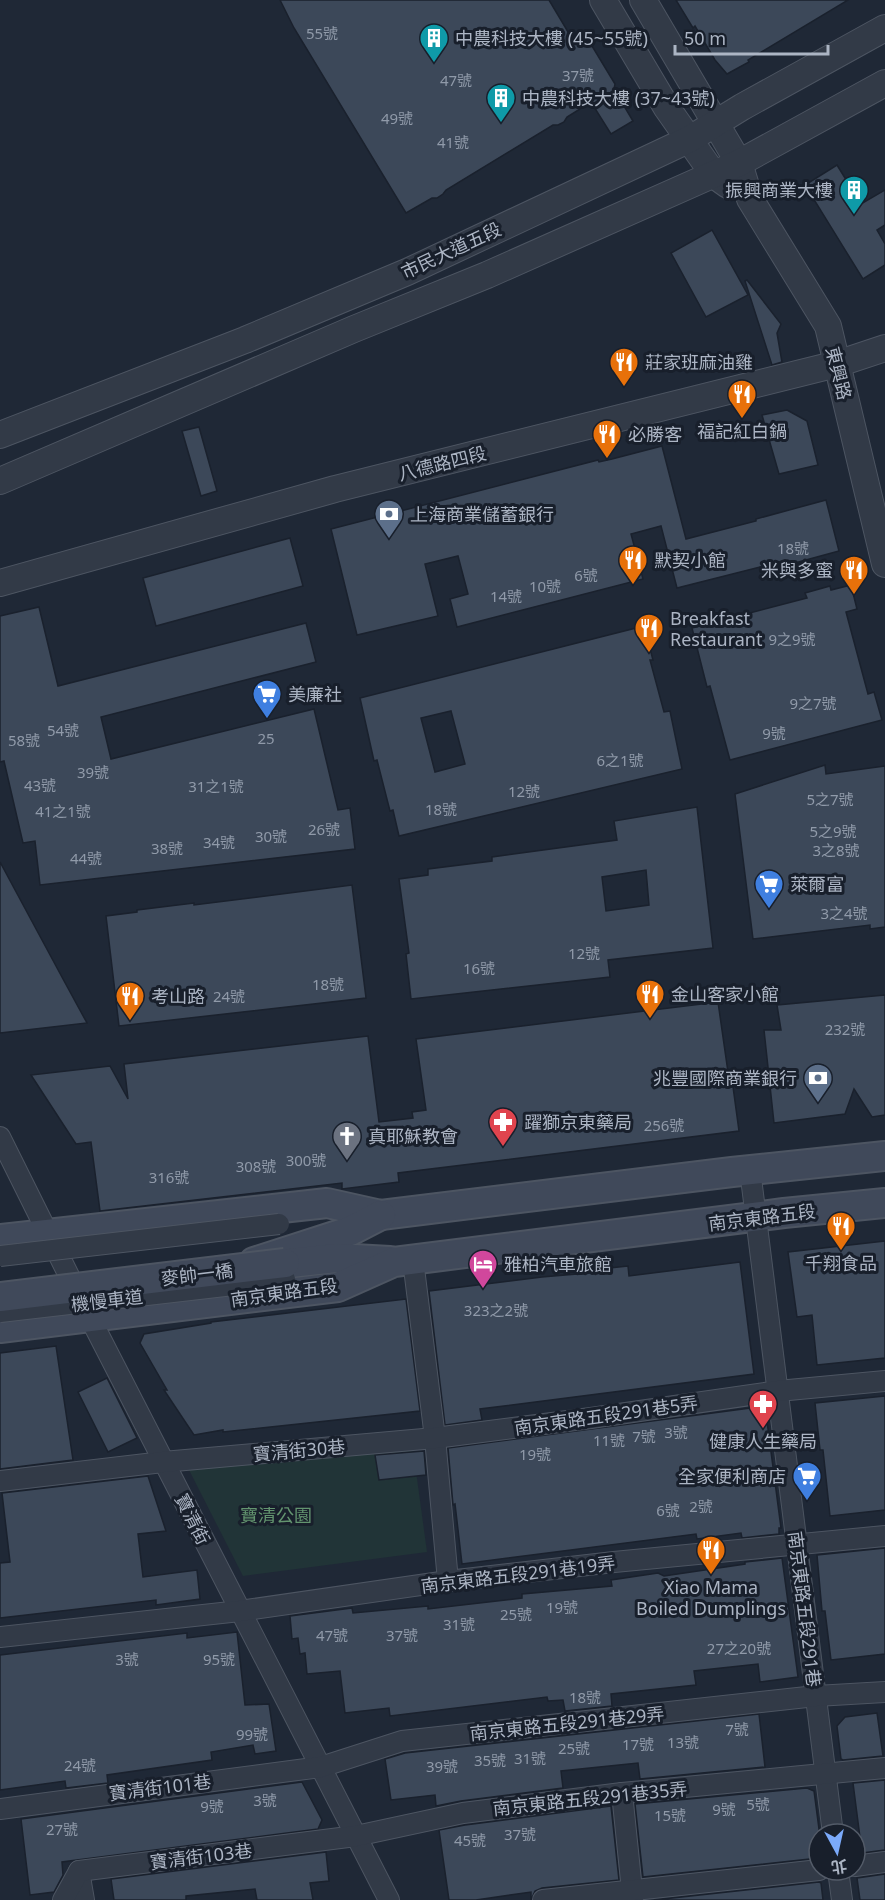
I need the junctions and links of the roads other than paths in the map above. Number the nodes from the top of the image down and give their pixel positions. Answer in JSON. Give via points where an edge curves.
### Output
{"nodes":[{"id":1,"x":603,"y":0,"type":"edge"},
{"id":2,"x":643,"y":0,"type":"edge"},
{"id":3,"x":885,"y":28,"type":"edge"},
{"id":4,"x":885,"y":82,"type":"edge"},
{"id":5,"x":716,"y":123,"type":"junction"},
{"id":6,"x":690,"y":139,"type":"junction"},
{"id":7,"x":739,"y":164,"type":"junction"},
{"id":8,"x":714,"y":175,"type":"junction"},
{"id":9,"x":750,"y":199,"type":"junction"},
{"id":10,"x":885,"y":348,"type":"edge"},
{"id":11,"x":837,"y":364,"type":"junction"},
{"id":12,"x":0,"y":435,"type":"edge"},
{"id":13,"x":0,"y":482,"type":"edge"},
{"id":14,"x":885,"y":564,"type":"edge"},
{"id":15,"x":0,"y":583,"type":"edge"},
{"id":16,"x":0,"y":1137,"type":"edge"},
{"id":17,"x":885,"y":1156,"type":"edge"},
{"id":18,"x":750,"y":1170,"type":"junction"},
{"id":19,"x":885,"y":1203,"type":"edge"},
{"id":20,"x":381,"y":1215,"type":"junction"},
{"id":21,"x":756,"y":1218,"type":"junction"},
{"id":22,"x":279,"y":1224,"type":"dead end"},
{"id":23,"x":48,"y":1233,"type":"junction"},
{"id":24,"x":0,"y":1239,"type":"edge"},
{"id":25,"x":0,"y":1256,"type":"edge"},
{"id":26,"x":404,"y":1261,"type":"junction"},
{"id":27,"x":285,"y":1271,"type":"junction"},
{"id":28,"x":0,"y":1291,"type":"edge"},
{"id":29,"x":0,"y":1297,"type":"edge"},
{"id":30,"x":0,"y":1312,"type":"edge"},
{"id":31,"x":90,"y":1318,"type":"junction"},
{"id":32,"x":0,"y":1328,"type":"edge"},
{"id":33,"x":885,"y":1381,"type":"edge"},
{"id":34,"x":778,"y":1392,"type":"junction"},
{"id":35,"x":435,"y":1438,"type":"junction"},
{"id":36,"x":163,"y":1461,"type":"junction"},
{"id":37,"x":0,"y":1481,"type":"edge"},
{"id":38,"x":885,"y":1536,"type":"edge"},
{"id":39,"x":797,"y":1545,"type":"junction"},
{"id":40,"x":448,"y":1581,"type":"junction"},
{"id":41,"x":240,"y":1611,"type":"junction"},
{"id":42,"x":0,"y":1637,"type":"edge"},
{"id":43,"x":885,"y":1692,"type":"edge"},
{"id":44,"x":816,"y":1696,"type":"junction"},
{"id":45,"x":321,"y":1767,"type":"junction"},
{"id":46,"x":885,"y":1768,"type":"edge"},
{"id":47,"x":826,"y":1774,"type":"junction"},
{"id":48,"x":622,"y":1793,"type":"junction"},
{"id":49,"x":0,"y":1809,"type":"edge"},
{"id":50,"x":832,"y":1822,"type":"edge"},
{"id":51,"x":356,"y":1836,"type":"junction"},
{"id":52,"x":885,"y":1863,"type":"edge"},
{"id":53,"x":867,"y":1865,"type":"edge"},
{"id":54,"x":79,"y":1870,"type":"junction"},
{"id":55,"x":807,"y":1872,"type":"edge"},
{"id":56,"x":840,"y":1882,"type":"edge"},
{"id":57,"x":632,"y":1894,"type":"edge"},
{"id":58,"x":63,"y":1900,"type":"edge"},
{"id":59,"x":84,"y":1900,"type":"edge"},
{"id":60,"x":389,"y":1900,"type":"edge"},
{"id":61,"x":543,"y":1900,"type":"edge"},
{"id":62,"x":842,"y":1900,"type":"edge"}],
"edges":[{"from":1,"to":6,"type":"street","name":"東興路","via":[[667,108]]},
{"from":2,"to":5,"type":"street","name":"東興路"},
{"from":3,"to":5,"type":"street","name":"市民大道五段"},
{"from":4,"to":7,"type":"street","name":"市民大道五段"},
{"from":5,"to":6,"type":"street","name":"市民大道五段"},
{"from":5,"to":7,"type":"street","name":"東興路"},
{"from":6,"to":8,"type":"street","name":"東興路"},
{"from":6,"to":12,"type":"street","name":"市民大道五段","via":[[407,272]]},
{"from":7,"to":8,"type":"street","name":"市民大道五段"},
{"from":7,"to":9,"type":"street","name":"東興路"},
{"from":8,"to":9,"type":"street","name":"東興路"},
{"from":8,"to":13,"type":"street","name":"市民大道五段"},
{"from":9,"to":11,"type":"street","name":"東興路","via":[[828,326]]},
{"from":10,"to":11,"type":"street","name":"八德路四段"},
{"from":11,"to":14,"type":"street","name":"東興路"},
{"from":11,"to":15,"type":"street","name":"八德路四段","via":[[335,489]]},
{"from":16,"to":23,"type":"street","name":"寶清街"},
{"from":17,"to":18,"type":"main road"},
{"from":18,"to":20,"type":"main road"},
{"from":18,"to":21,"type":"street","name":"南京東路五段291巷"},
{"from":19,"to":21,"type":"main road","name":"南京東路五段"},
{"from":20,"to":23,"type":"main road","via":[[327,1203]]},
{"from":20,"to":28,"type":"main road","name":"麥帥一橋","via":[[350,1231],[253,1262]]},
{"from":21,"to":26,"type":"main road","name":"南京東路五段"},
{"from":21,"to":34,"type":"street","name":"南京東路五段291巷"},
{"from":22,"to":25,"type":"street","bridge":true},
{"from":23,"to":24,"type":"main road"},
{"from":23,"to":31,"type":"street","name":"寶清街"},
{"from":26,"to":27,"type":"main road","name":"麥帥一橋","via":[[336,1258]]},
{"from":26,"to":31,"type":"main road","name":"南京東路五段","via":[[338,1287]]},
{"from":26,"to":35,"type":"street"},
{"from":27,"to":29,"type":"main road","name":"麥帥一橋","bridge":true},
{"from":27,"to":30,"type":"street","name":"機慢車道","bridge":true},
{"from":31,"to":32,"type":"main road","name":"南京東路五段"},
{"from":31,"to":36,"type":"street","name":"寶清街"},
{"from":33,"to":34,"type":"street","name":"南京東路五段291巷5弄"},
{"from":34,"to":35,"type":"street","name":"南京東路五段291巷5弄"},
{"from":34,"to":39,"type":"street","name":"南京東路五段291巷"},
{"from":35,"to":36,"type":"street","name":"寶清街30巷"},
{"from":35,"to":40,"type":"street"},
{"from":36,"to":37,"type":"street","name":"寶清街30巷"},
{"from":36,"to":41,"type":"street","name":"寶清街"},
{"from":38,"to":39,"type":"street","name":"南京東路五段291巷19弄"},
{"from":39,"to":40,"type":"street","name":"南京東路五段291巷19弄"},
{"from":39,"to":44,"type":"street","name":"南京東路五段291巷"},
{"from":40,"to":41,"type":"street","name":"南京東路五段291巷19弄"},
{"from":41,"to":42,"type":"street","name":"南京東路五段291巷19弄"},
{"from":41,"to":45,"type":"street","name":"寶清街"},
{"from":43,"to":44,"type":"street","name":"南京東路五段291巷29弄"},
{"from":44,"to":45,"type":"street","name":"南京東路五段291巷29弄","via":[[402,1740]]},
{"from":44,"to":47,"type":"street","name":"南京東路五段291巷"},
{"from":45,"to":49,"type":"street","name":"寶清街101巷"},
{"from":45,"to":51,"type":"street","name":"寶清街"},
{"from":46,"to":47,"type":"street","name":"南京東路五段291巷35弄"},
{"from":47,"to":48,"type":"street","name":"南京東路五段291巷35弄"},
{"from":47,"to":50,"type":"street","name":"南京東路五段291巷"},
{"from":48,"to":51,"type":"street","name":"南京東路五段291巷35弄","via":[[463,1812]]},
{"from":48,"to":57,"type":"street"},
{"from":51,"to":54,"type":"street","name":"寶清街103巷"},
{"from":51,"to":60,"type":"street","name":"寶清街"},
{"from":52,"to":53,"type":"street"},
{"from":54,"to":58,"type":"street"},
{"from":54,"to":59,"type":"street"},
{"from":55,"to":57,"type":"street"},
{"from":56,"to":62,"type":"street"},
{"from":57,"to":61,"type":"street"}]}
